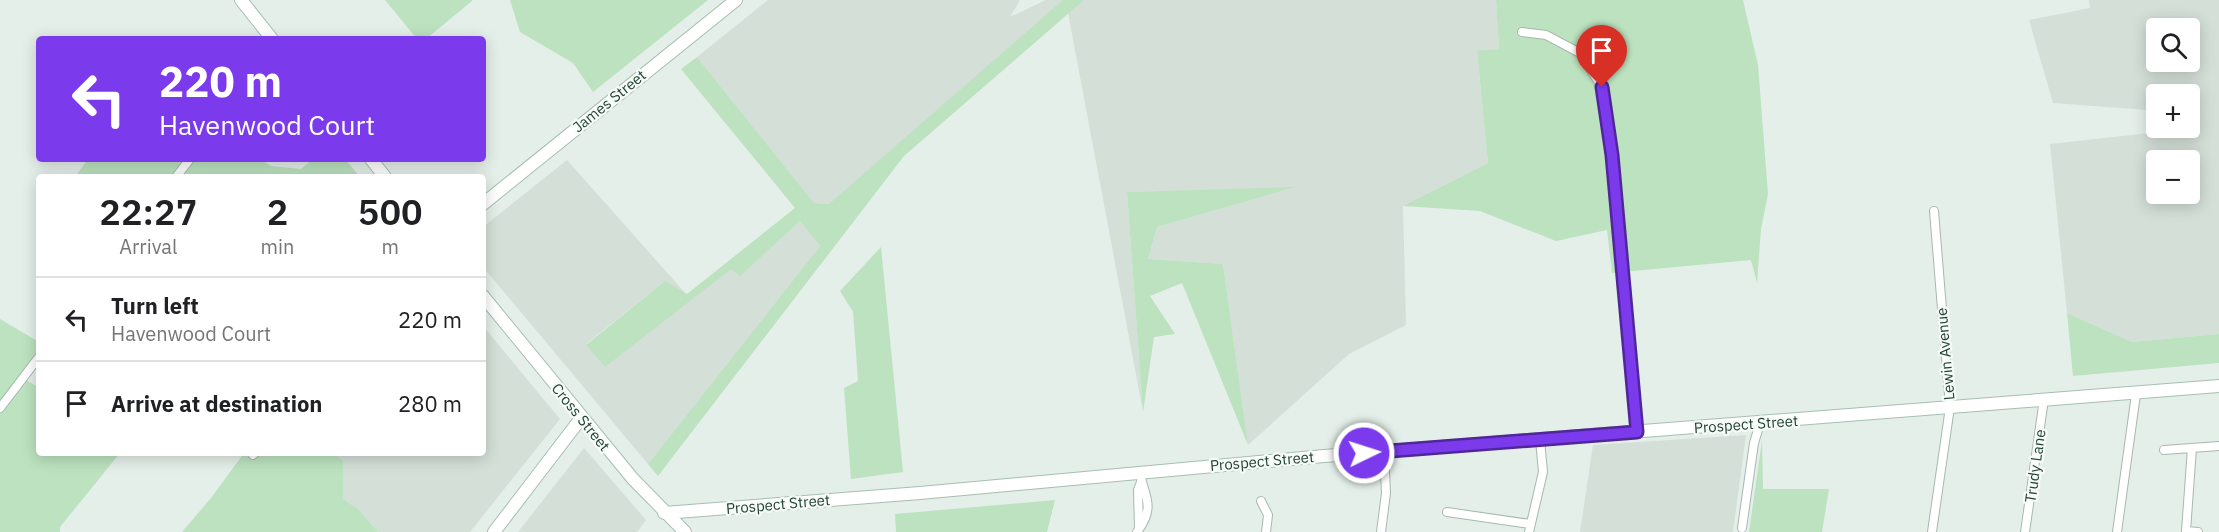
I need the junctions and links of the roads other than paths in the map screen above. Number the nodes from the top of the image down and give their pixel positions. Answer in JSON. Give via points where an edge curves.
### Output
{"nodes":[{"id":1,"x":241,"y":0,"type":"edge"},
{"id":2,"x":736,"y":0,"type":"edge"},
{"id":3,"x":1522,"y":32,"type":"dead end"},
{"id":4,"x":270,"y":36,"type":"edge"},
{"id":5,"x":188,"y":162,"type":"edge"},
{"id":6,"x":372,"y":162,"type":"edge"},
{"id":7,"x":178,"y":174,"type":"edge"},
{"id":8,"x":382,"y":174,"type":"edge"},
{"id":9,"x":486,"y":202,"type":"edge"},
{"id":10,"x":1934,"y":211,"type":"dead end"},
{"id":11,"x":486,"y":300,"type":"edge"},
{"id":12,"x":36,"y":361,"type":"edge"},
{"id":13,"x":2219,"y":386,"type":"edge"},
{"id":14,"x":2136,"y":393,"type":"junction"},
{"id":15,"x":2044,"y":399,"type":"junction"},
{"id":16,"x":1950,"y":407,"type":"junction"},
{"id":17,"x":0,"y":408,"type":"edge"},
{"id":18,"x":582,"y":417,"type":"junction"},
{"id":19,"x":1760,"y":423,"type":"junction"},
{"id":20,"x":1637,"y":432,"type":"junction"},
{"id":21,"x":1540,"y":440,"type":"junction"},
{"id":22,"x":2219,"y":446,"type":"edge"},
{"id":23,"x":2192,"y":448,"type":"junction"},
{"id":24,"x":2164,"y":450,"type":"dead end"},
{"id":25,"x":1384,"y":451,"type":"junction"},
{"id":26,"x":1140,"y":477,"type":"junction"},
{"id":27,"x":1261,"y":501,"type":"dead end"},
{"id":28,"x":1447,"y":512,"type":"dead end"},
{"id":29,"x":663,"y":513,"type":"junction"},
{"id":30,"x":1530,"y":528,"type":"edge"},
{"id":31,"x":1743,"y":528,"type":"dead end"},
{"id":32,"x":1138,"y":531,"type":"edge"},
{"id":33,"x":494,"y":532,"type":"edge"},
{"id":34,"x":685,"y":532,"type":"edge"},
{"id":35,"x":1266,"y":532,"type":"edge"},
{"id":36,"x":1381,"y":532,"type":"edge"},
{"id":37,"x":1932,"y":532,"type":"edge"},
{"id":38,"x":2025,"y":532,"type":"edge"},
{"id":39,"x":2117,"y":532,"type":"edge"},
{"id":40,"x":2198,"y":532,"type":"edge"}],
"edges":[{"from":1,"to":4,"type":"street"},
{"from":2,"to":9,"type":"street","name":"James Street"},
{"from":3,"to":20,"type":"street","via":[[1546,35],[1580,53],[1602,87]]},
{"from":5,"to":7,"type":"street"},
{"from":6,"to":8,"type":"street"},
{"from":10,"to":16,"type":"street","name":"Lewin Avenue"},
{"from":11,"to":18,"type":"street","name":"Cross Street"},
{"from":12,"to":17,"type":"street"},
{"from":13,"to":14,"type":"street","name":"Prospect Street"},
{"from":14,"to":15,"type":"street","name":"Prospect Street"},
{"from":14,"to":39,"type":"street"},
{"from":15,"to":16,"type":"street","name":"Prospect Street"},
{"from":15,"to":38,"type":"street","name":"Trudy Lane"},
{"from":16,"to":19,"type":"street","name":"Prospect Street"},
{"from":16,"to":37,"type":"street","name":"Lewin Avenue"},
{"from":18,"to":29,"type":"street","name":"Cross Street"},
{"from":18,"to":33,"type":"street"},
{"from":19,"to":20,"type":"street","name":"Prospect Street"},
{"from":19,"to":31,"type":"street"},
{"from":20,"to":21,"type":"street","name":"Prospect Street"},
{"from":21,"to":25,"type":"street","name":"Prospect Street"},
{"from":21,"to":30,"type":"street","via":[[1543,472]]},
{"from":22,"to":23,"type":"street"},
{"from":23,"to":24,"type":"street"},
{"from":23,"to":40,"type":"street","via":[[2186,531]]},
{"from":25,"to":26,"type":"street","name":"Prospect Street"},
{"from":25,"to":36,"type":"street","via":[[1386,494]]},
{"from":26,"to":29,"type":"street","name":"Prospect Street"},
{"from":26,"to":32,"type":"street","via":[[1148,513]]},
{"from":27,"to":35,"type":"street","via":[[1268,515]]},
{"from":28,"to":30,"type":"street"},
{"from":29,"to":34,"type":"street","name":"Cross Street"}]}
